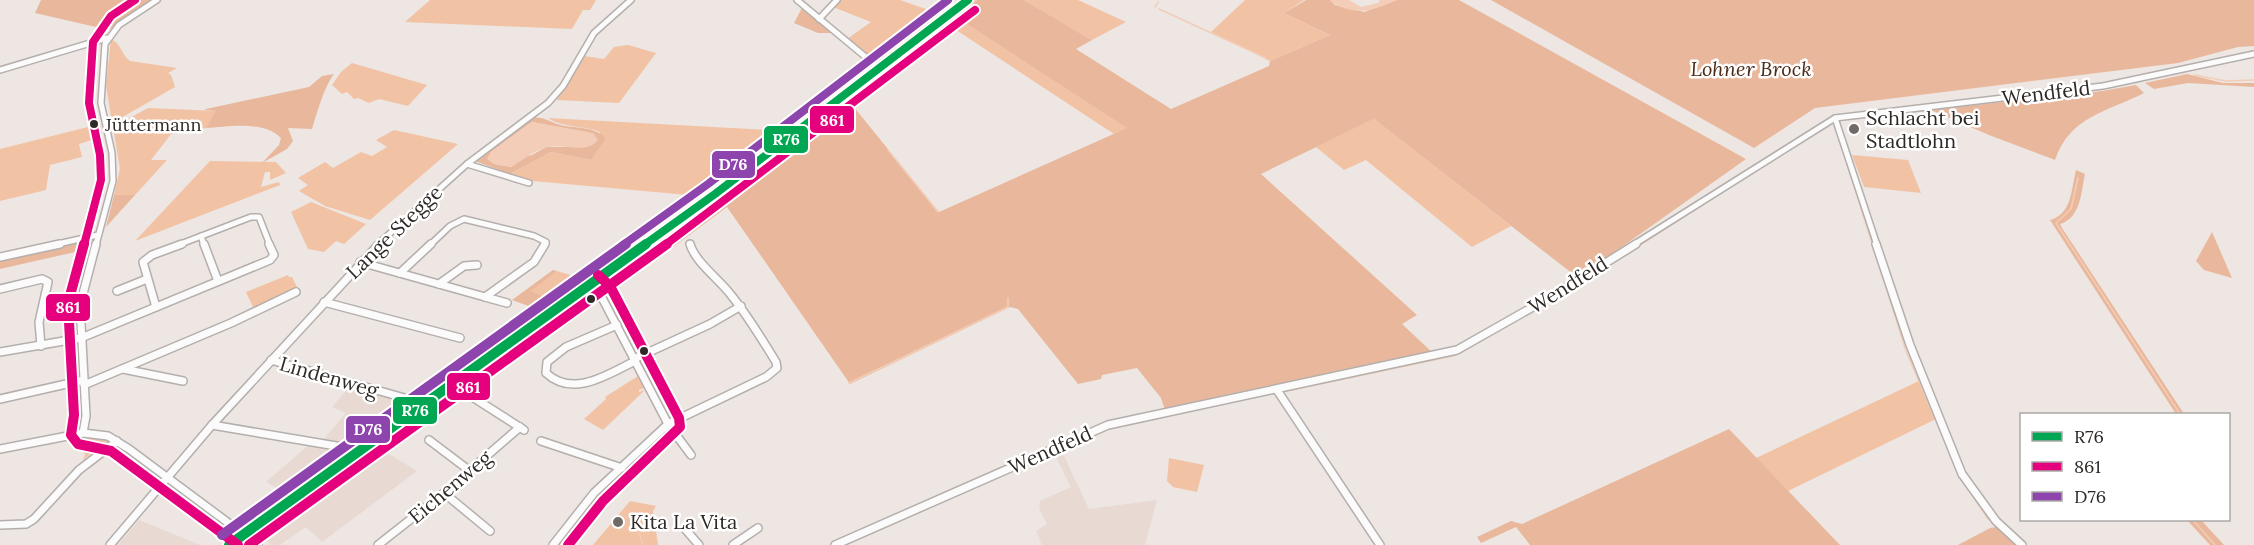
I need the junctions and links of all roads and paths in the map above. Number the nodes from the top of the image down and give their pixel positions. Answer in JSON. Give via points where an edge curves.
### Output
{"nodes":[{"id":1,"x":157,"y":0,"type":"edge"},
{"id":2,"x":631,"y":0,"type":"edge"},
{"id":3,"x":797,"y":0,"type":"edge"},
{"id":4,"x":837,"y":0,"type":"edge"},
{"id":5,"x":968,"y":0,"type":"edge"},
{"id":6,"x":819,"y":19,"type":"junction"},
{"id":7,"x":107,"y":38,"type":"junction"},
{"id":8,"x":2254,"y":54,"type":"edge"},
{"id":9,"x":880,"y":69,"type":"junction"},
{"id":10,"x":0,"y":70,"type":"edge"},
{"id":11,"x":1835,"y":118,"type":"junction"},
{"id":12,"x":468,"y":164,"type":"junction"},
{"id":13,"x":529,"y":183,"type":"dead end"},
{"id":14,"x":98,"y":235,"type":"junction"},
{"id":15,"x":201,"y":236,"type":"junction"},
{"id":16,"x":690,"y":244,"type":"dead end"},
{"id":17,"x":0,"y":256,"type":"edge"},
{"id":18,"x":360,"y":262,"type":"junction"},
{"id":19,"x":477,"y":265,"type":"dead end"},
{"id":20,"x":400,"y":273,"type":"junction"},
{"id":21,"x":147,"y":279,"type":"junction"},
{"id":22,"x":218,"y":281,"type":"junction"},
{"id":23,"x":439,"y":284,"type":"junction"},
{"id":24,"x":590,"y":284,"type":"junction"},
{"id":25,"x":0,"y":289,"type":"edge"},
{"id":26,"x":117,"y":291,"type":"dead end"},
{"id":27,"x":296,"y":292,"type":"dead end"},
{"id":28,"x":484,"y":297,"type":"junction"},
{"id":29,"x":324,"y":302,"type":"junction"},
{"id":30,"x":507,"y":303,"type":"dead end"},
{"id":31,"x":741,"y":306,"type":"junction"},
{"id":32,"x":156,"y":307,"type":"junction"},
{"id":33,"x":616,"y":325,"type":"junction"},
{"id":34,"x":81,"y":338,"type":"junction"},
{"id":35,"x":460,"y":338,"type":"dead end"},
{"id":36,"x":41,"y":346,"type":"junction"},
{"id":37,"x":0,"y":352,"type":"edge"},
{"id":38,"x":271,"y":360,"type":"junction"},
{"id":39,"x":635,"y":360,"type":"junction"},
{"id":40,"x":122,"y":369,"type":"junction"},
{"id":41,"x":183,"y":381,"type":"dead end"},
{"id":42,"x":84,"y":383,"type":"junction"},
{"id":43,"x":460,"y":388,"type":"dead end"},
{"id":44,"x":1276,"y":390,"type":"junction"},
{"id":45,"x":0,"y":399,"type":"edge"},
{"id":46,"x":422,"y":406,"type":"junction"},
{"id":47,"x":668,"y":424,"type":"junction"},
{"id":48,"x":212,"y":425,"type":"junction"},
{"id":49,"x":83,"y":433,"type":"junction"},
{"id":50,"x":429,"y":440,"type":"dead end"},
{"id":51,"x":117,"y":441,"type":"junction"},
{"id":52,"x":540,"y":441,"type":"dead end"},
{"id":53,"x":0,"y":450,"type":"edge"},
{"id":54,"x":360,"y":450,"type":"junction"},
{"id":55,"x":691,"y":455,"type":"dead end"},
{"id":56,"x":622,"y":468,"type":"junction"},
{"id":57,"x":470,"y":471,"type":"junction"},
{"id":58,"x":167,"y":478,"type":"junction"},
{"id":59,"x":444,"y":493,"type":"junction"},
{"id":60,"x":0,"y":525,"type":"edge"},
{"id":61,"x":758,"y":528,"type":"dead end"},
{"id":62,"x":686,"y":530,"type":"dead end"},
{"id":63,"x":490,"y":531,"type":"dead end"},
{"id":64,"x":244,"y":534,"type":"junction"},
{"id":65,"x":110,"y":545,"type":"edge"},
{"id":66,"x":229,"y":545,"type":"edge"},
{"id":67,"x":258,"y":545,"type":"edge"},
{"id":68,"x":378,"y":545,"type":"edge"},
{"id":69,"x":553,"y":545,"type":"edge"},
{"id":70,"x":699,"y":545,"type":"edge"},
{"id":71,"x":733,"y":545,"type":"edge"},
{"id":72,"x":836,"y":545,"type":"edge"},
{"id":73,"x":1380,"y":545,"type":"edge"},
{"id":74,"x":2022,"y":545,"type":"edge"}],
"edges":[{"from":1,"to":7,"type":"street","via":[[119,25]]},
{"from":2,"to":12,"type":"street","name":"Lange Stegge","via":[[594,33],[557,94]]},
{"from":3,"to":6,"type":"street"},
{"from":4,"to":6,"type":"street"},
{"from":5,"to":9,"type":"main road"},
{"from":6,"to":9,"type":"street"},
{"from":7,"to":10,"type":"street"},
{"from":7,"to":14,"type":"street","via":[[101,103],[112,153],[113,181]]},
{"from":8,"to":11,"type":"street","name":"Wendfeld","via":[[2103,86]]},
{"from":9,"to":24,"type":"main road"},
{"from":11,"to":44,"type":"street","name":"Wendfeld","via":[[1554,295],[1457,350]]},
{"from":11,"to":74,"type":"street","via":[[1910,345],[1962,474],[1996,522]]},
{"from":12,"to":13,"type":"street"},
{"from":12,"to":18,"type":"street","name":"Lange Stegge"},
{"from":14,"to":17,"type":"street"},
{"from":14,"to":34,"type":"street","via":[[80,305]]},
{"from":15,"to":21,"type":"street","via":[[143,262]]},
{"from":15,"to":22,"type":"street"},
{"from":15,"to":22,"type":"street","via":[[259,217],[274,255]]},
{"from":16,"to":31,"type":"street","via":[[691,251]]},
{"from":18,"to":20,"type":"street"},
{"from":18,"to":29,"type":"street","name":"Lange Stegge"},
{"from":19,"to":23,"type":"street","via":[[464,266]]},
{"from":20,"to":23,"type":"street"},
{"from":20,"to":28,"type":"street","via":[[450,226],[464,219],[546,242],[534,262]]},
{"from":21,"to":26,"type":"street"},
{"from":21,"to":32,"type":"street"},
{"from":22,"to":32,"type":"street"},
{"from":23,"to":28,"type":"street"},
{"from":24,"to":33,"type":"street","via":[[599,292]]},
{"from":24,"to":46,"type":"main road"},
{"from":25,"to":36,"type":"street","via":[[42,279],[48,282],[39,322]]},
{"from":27,"to":40,"type":"street"},
{"from":28,"to":30,"type":"street"},
{"from":29,"to":35,"type":"street"},
{"from":29,"to":38,"type":"street","name":"Lange Stegge"},
{"from":31,"to":39,"type":"street"},
{"from":31,"to":47,"type":"street","via":[[777,368]]},
{"from":32,"to":34,"type":"street"},
{"from":33,"to":39,"type":"street"},
{"from":33,"to":39,"type":"street","via":[[560,350],[547,362],[546,373],[558,383],[578,385]]},
{"from":34,"to":36,"type":"street"},
{"from":34,"to":42,"type":"street"},
{"from":36,"to":37,"type":"street"},
{"from":38,"to":46,"type":"street","name":"Lindenweg"},
{"from":38,"to":48,"type":"street","name":"Lange Stegge"},
{"from":39,"to":47,"type":"street"},
{"from":40,"to":41,"type":"street"},
{"from":40,"to":42,"type":"street"},
{"from":42,"to":45,"type":"street"},
{"from":42,"to":49,"type":"street"},
{"from":43,"to":57,"type":"street","name":"Eichenweg","via":[[522,429]]},
{"from":44,"to":72,"type":"street","name":"Wendfeld","via":[[1108,425]]},
{"from":44,"to":73,"type":"street"},
{"from":46,"to":54,"type":"main road"},
{"from":47,"to":55,"type":"street"},
{"from":47,"to":56,"type":"street"},
{"from":48,"to":54,"type":"street"},
{"from":48,"to":58,"type":"street","name":"Lange Stegge"},
{"from":49,"to":51,"type":"street"},
{"from":49,"to":53,"type":"street"},
{"from":50,"to":57,"type":"street"},
{"from":51,"to":58,"type":"street"},
{"from":51,"to":60,"type":"street","via":[[80,470],[34,519],[26,524]]},
{"from":52,"to":56,"type":"street"},
{"from":54,"to":64,"type":"main road"},
{"from":56,"to":69,"type":"street","via":[[594,493]]},
{"from":57,"to":59,"type":"street","name":"Eichenweg"},
{"from":58,"to":64,"type":"street"},
{"from":58,"to":65,"type":"street","name":"Lange Stegge"},
{"from":59,"to":63,"type":"street"},
{"from":59,"to":68,"type":"street","name":"Eichenweg"},
{"from":61,"to":71,"type":"street"},
{"from":62,"to":70,"type":"street"},
{"from":64,"to":66,"type":"main road"},
{"from":64,"to":67,"type":"street"}]}
